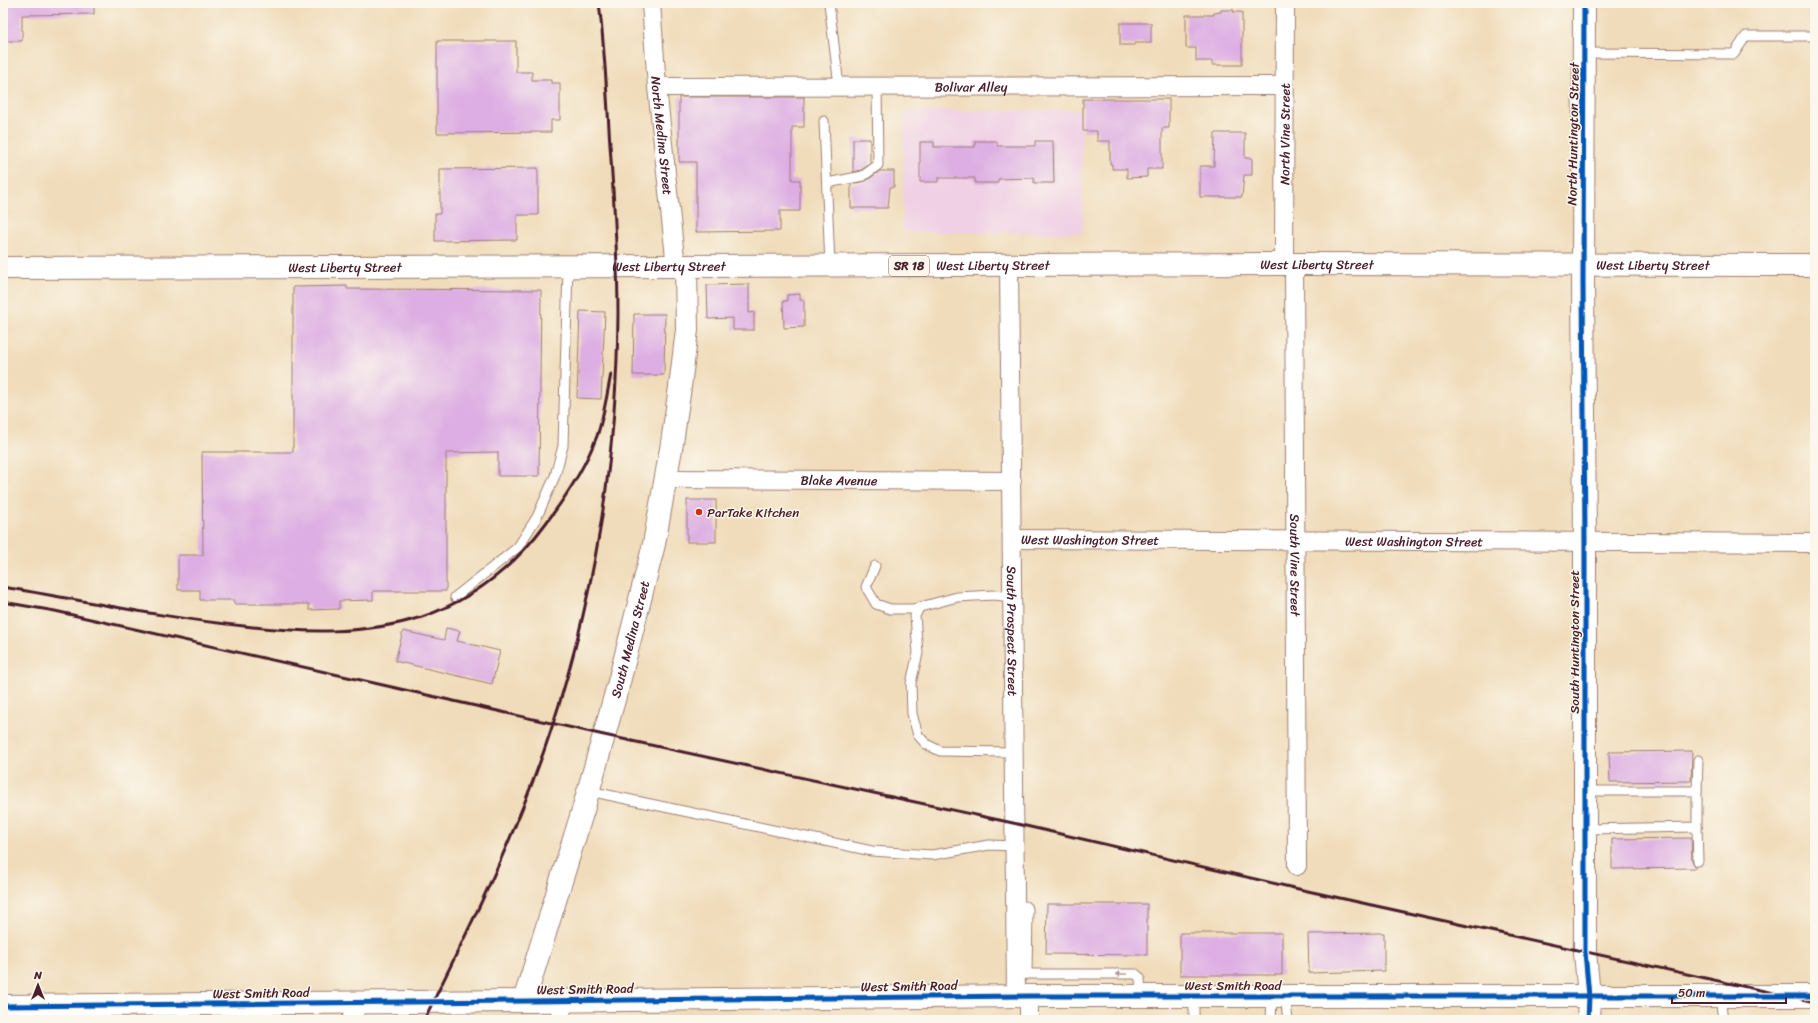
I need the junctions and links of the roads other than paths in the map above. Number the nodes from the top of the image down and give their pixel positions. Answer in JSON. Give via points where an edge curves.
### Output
{"nodes":[{"id":1,"x":651,"y":3,"type":"edge"},
{"id":2,"x":829,"y":3,"type":"edge"},
{"id":3,"x":1284,"y":3,"type":"edge"},
{"id":4,"x":1584,"y":3,"type":"edge"},
{"id":5,"x":1815,"y":36,"type":"edge"},
{"id":6,"x":1585,"y":53,"type":"junction"},
{"id":7,"x":839,"y":86,"type":"junction"},
{"id":8,"x":877,"y":86,"type":"junction"},
{"id":9,"x":1284,"y":86,"type":"junction"},
{"id":10,"x":657,"y":87,"type":"junction"},
{"id":11,"x":824,"y":121,"type":"dead end"},
{"id":12,"x":827,"y":183,"type":"junction"},
{"id":13,"x":1289,"y":264,"type":"junction"},
{"id":14,"x":1009,"y":265,"type":"junction"},
{"id":15,"x":1583,"y":265,"type":"junction"},
{"id":16,"x":1815,"y":265,"type":"edge"},
{"id":17,"x":830,"y":266,"type":"junction"},
{"id":18,"x":568,"y":267,"type":"junction"},
{"id":19,"x":681,"y":267,"type":"junction"},
{"id":20,"x":3,"y":268,"type":"edge"},
{"id":21,"x":666,"y":479,"type":"junction"},
{"id":22,"x":1012,"y":481,"type":"junction"},
{"id":23,"x":1012,"y":539,"type":"junction"},
{"id":24,"x":1295,"y":541,"type":"junction"},
{"id":25,"x":1585,"y":542,"type":"junction"},
{"id":26,"x":1815,"y":543,"type":"edge"},
{"id":27,"x":875,"y":566,"type":"dead end"},
{"id":28,"x":455,"y":597,"type":"dead end"},
{"id":29,"x":1012,"y":597,"type":"junction"},
{"id":30,"x":919,"y":608,"type":"junction"},
{"id":31,"x":1013,"y":752,"type":"junction"},
{"id":32,"x":1698,"y":760,"type":"dead end"},
{"id":33,"x":588,"y":790,"type":"junction"},
{"id":34,"x":1697,"y":791,"type":"junction"},
{"id":35,"x":1585,"y":792,"type":"junction"},
{"id":36,"x":1697,"y":827,"type":"junction"},
{"id":37,"x":1585,"y":829,"type":"junction"},
{"id":38,"x":1014,"y":846,"type":"junction"},
{"id":39,"x":1698,"y":861,"type":"dead end"},
{"id":40,"x":1297,"y":866,"type":"dead end"},
{"id":41,"x":1021,"y":974,"type":"junction"},
{"id":42,"x":1023,"y":996,"type":"junction"},
{"id":43,"x":1141,"y":996,"type":"junction"},
{"id":44,"x":1194,"y":996,"type":"junction"},
{"id":45,"x":1278,"y":996,"type":"junction"},
{"id":46,"x":1588,"y":996,"type":"junction"},
{"id":47,"x":1720,"y":996,"type":"junction"},
{"id":48,"x":1815,"y":996,"type":"edge"},
{"id":49,"x":524,"y":1001,"type":"junction"},
{"id":50,"x":3,"y":1006,"type":"edge"},
{"id":51,"x":562,"y":1010,"type":"edge"},
{"id":52,"x":355,"y":1011,"type":"edge"},
{"id":53,"x":241,"y":1012,"type":"edge"},
{"id":54,"x":1029,"y":1020,"type":"edge"},
{"id":55,"x":1194,"y":1020,"type":"edge"},
{"id":56,"x":1271,"y":1020,"type":"edge"},
{"id":57,"x":1288,"y":1020,"type":"edge"},
{"id":58,"x":1588,"y":1020,"type":"edge"},
{"id":59,"x":1723,"y":1020,"type":"edge"}],
"edges":[{"from":1,"to":10,"type":"street","name":"North Medina Street"},
{"from":2,"to":7,"type":"lane"},
{"from":3,"to":9,"type":"street","name":"North Vine Street"},
{"from":4,"to":6,"type":"main road","name":"North Huntington Street"},
{"from":5,"to":6,"type":"lane","via":[[1746,36],[1734,54]]},
{"from":6,"to":15,"type":"main road","name":"North Huntington Street"},
{"from":7,"to":8,"type":"street","name":"Bolivar Alley"},
{"from":7,"to":10,"type":"street","name":"Bolivar Alley"},
{"from":8,"to":9,"type":"street","name":"Bolivar Alley"},
{"from":8,"to":12,"type":"lane","via":[[878,165],[863,176]]},
{"from":9,"to":13,"type":"street","name":"North Vine Street"},
{"from":10,"to":19,"type":"street","name":"North Medina Street"},
{"from":11,"to":12,"type":"lane"},
{"from":12,"to":17,"type":"lane"},
{"from":13,"to":14,"type":"main road","name":"West Liberty Street","number":"SR 18"},
{"from":13,"to":15,"type":"main road","name":"West Liberty Street","number":"SR 18"},
{"from":13,"to":24,"type":"street","name":"South Vine Street"},
{"from":14,"to":17,"type":"main road","name":"West Liberty Street","number":"SR 18"},
{"from":14,"to":22,"type":"street","name":"South Prospect Street"},
{"from":15,"to":16,"type":"main road","name":"West Liberty Street","number":"SR 18"},
{"from":15,"to":25,"type":"main road","name":"South Huntington Street"},
{"from":17,"to":19,"type":"main road","name":"West Liberty Street","number":"SR 18"},
{"from":18,"to":19,"type":"main road","name":"West Liberty Street","number":"SR 18"},
{"from":18,"to":20,"type":"main road","name":"West Liberty Street","number":"SR 18"},
{"from":18,"to":28,"type":"lane","via":[[563,446],[555,476],[537,517],[518,547]]},
{"from":19,"to":21,"type":"main road","name":"South Medina Street","via":[[687,330]]},
{"from":21,"to":22,"type":"street","name":"Blake Avenue"},
{"from":21,"to":33,"type":"main road","name":"South Medina Street","via":[[654,544]]},
{"from":22,"to":23,"type":"street","name":"South Prospect Street"},
{"from":23,"to":24,"type":"street","name":"West Washington Street"},
{"from":23,"to":29,"type":"street","name":"South Prospect Street"},
{"from":24,"to":25,"type":"street","name":"West Washington Street"},
{"from":24,"to":40,"type":"street","name":"South Vine Street"},
{"from":25,"to":26,"type":"street","name":"West Washington Street"},
{"from":25,"to":35,"type":"main road","name":"South Huntington Street"},
{"from":27,"to":30,"type":"lane","via":[[866,587],[876,604],[890,609]]},
{"from":29,"to":30,"type":"lane","via":[[957,597]]},
{"from":29,"to":31,"type":"street","name":"South Prospect Street"},
{"from":30,"to":31,"type":"lane","via":[[915,616],[918,653],[911,683],[912,714],[918,734],[926,744],[940,752]]},
{"from":31,"to":38,"type":"street","name":"South Prospect Street"},
{"from":32,"to":34,"type":"lane"},
{"from":33,"to":38,"type":"lane","via":[[872,851],[932,855],[989,845]]},
{"from":33,"to":49,"type":"main road","name":"South Medina Street"},
{"from":34,"to":35,"type":"lane"},
{"from":34,"to":36,"type":"lane"},
{"from":35,"to":37,"type":"main road","name":"South Huntington Street"},
{"from":36,"to":37,"type":"lane"},
{"from":36,"to":39,"type":"lane"},
{"from":37,"to":46,"type":"main road","name":"South Huntington Street","via":[[1585,952]]},
{"from":38,"to":41,"type":"street","name":"South Prospect Street","via":[[1015,906]]},
{"from":41,"to":42,"type":"street","name":"South Prospect Street"},
{"from":43,"to":41,"type":"lane","one_way":true,"via":[[1140,978],[1136,974]]},
{"from":42,"to":43,"type":"main road","name":"West Smith Road"},
{"from":42,"to":51,"type":"main road","name":"West Smith Road"},
{"from":42,"to":54,"type":"street","name":"South Prospect Street"},
{"from":43,"to":44,"type":"main road","name":"West Smith Road"},
{"from":44,"to":45,"type":"main road","name":"West Smith Road"},
{"from":44,"to":55,"type":"lane"},
{"from":45,"to":46,"type":"main road","name":"West Smith Road"},
{"from":45,"to":56,"type":"lane"},
{"from":45,"to":57,"type":"lane"},
{"from":46,"to":47,"type":"main road","name":"West Smith Road"},
{"from":46,"to":58,"type":"main road","name":"South Huntington Street"},
{"from":47,"to":48,"type":"main road","name":"West Smith Road"},
{"from":47,"to":59,"type":"lane"},
{"from":49,"to":51,"type":"main road","name":"West Smith Road"},
{"from":49,"to":52,"type":"main road","name":"West Smith Road"},
{"from":50,"to":53,"type":"main road","name":"West Smith Road"},
{"from":52,"to":53,"type":"main road","name":"West Smith Road"}]}
